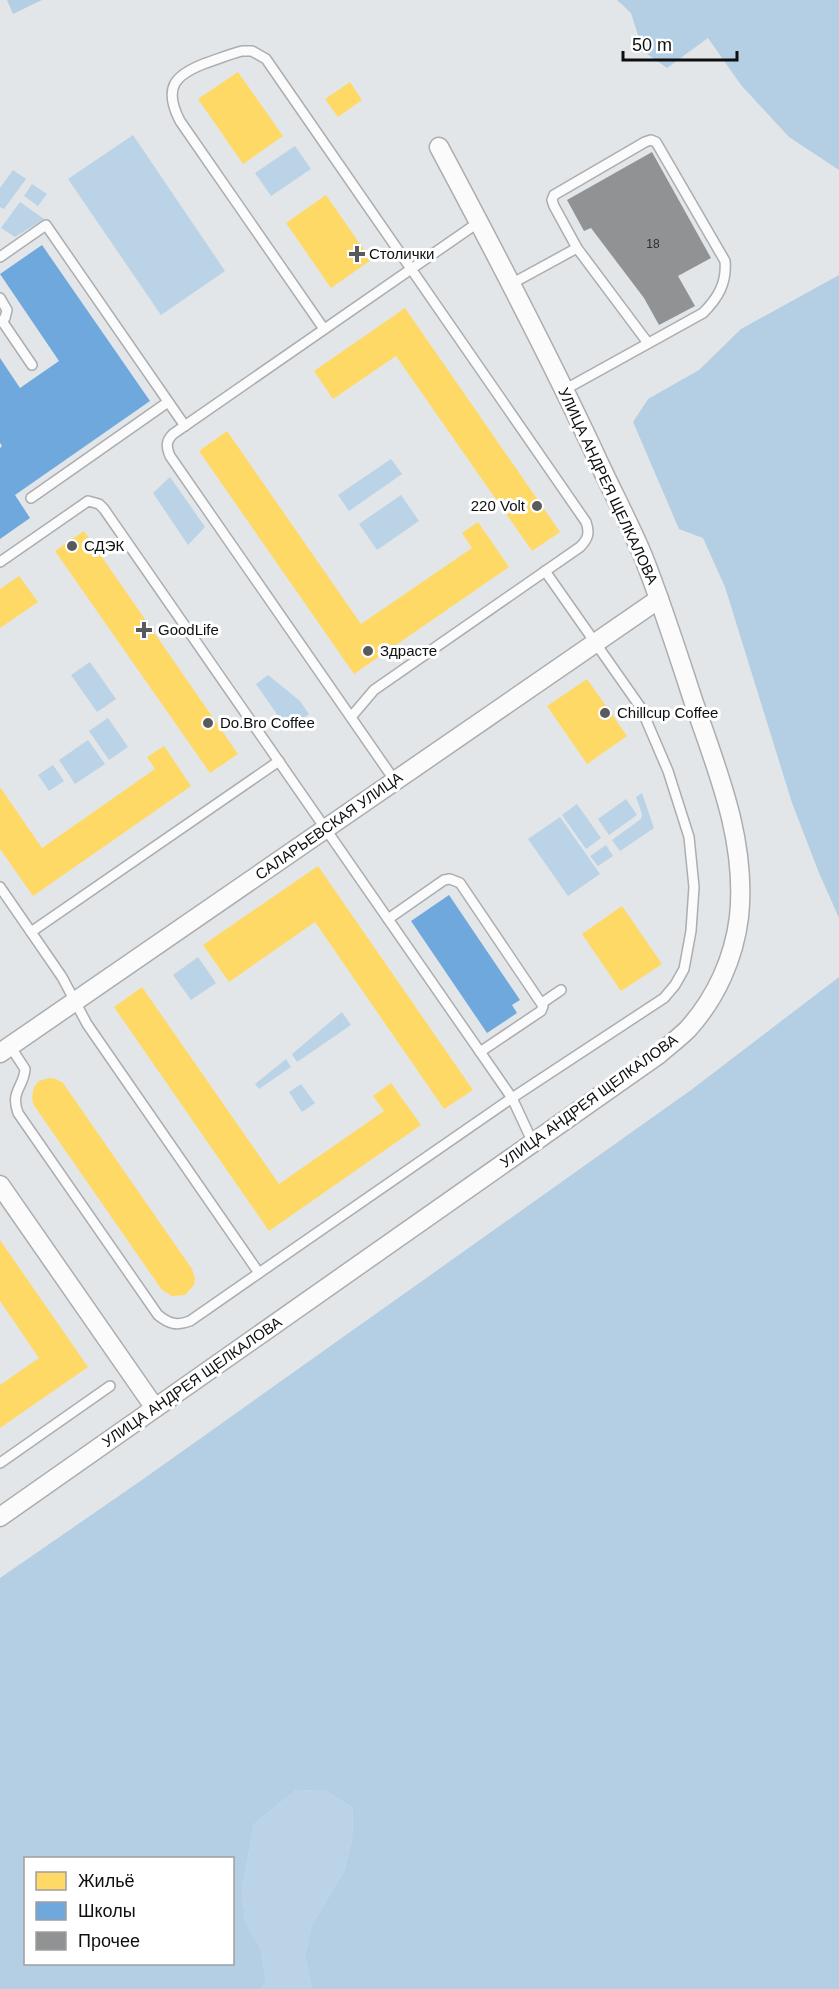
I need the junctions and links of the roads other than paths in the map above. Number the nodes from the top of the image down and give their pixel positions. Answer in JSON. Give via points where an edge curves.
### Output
{"nodes":[{"id":1,"x":439,"y":147,"type":"dead end"},
{"id":2,"x":479,"y":222,"type":"junction"},
{"id":3,"x":577,"y":248,"type":"junction"},
{"id":4,"x":0,"y":257,"type":"edge"},
{"id":5,"x":411,"y":269,"type":"junction"},
{"id":6,"x":511,"y":284,"type":"junction"},
{"id":7,"x":0,"y":298,"type":"edge"},
{"id":8,"x":1,"y":322,"type":"edge"},
{"id":9,"x":324,"y":329,"type":"junction"},
{"id":10,"x":648,"y":343,"type":"junction"},
{"id":11,"x":32,"y":365,"type":"dead end"},
{"id":12,"x":564,"y":390,"type":"junction"},
{"id":13,"x":168,"y":402,"type":"junction"},
{"id":14,"x":185,"y":426,"type":"junction"},
{"id":15,"x":31,"y":498,"type":"dead end"},
{"id":16,"x":0,"y":562,"type":"edge"},
{"id":17,"x":545,"y":571,"type":"junction"},
{"id":18,"x":659,"y":599,"type":"junction"},
{"id":19,"x":595,"y":643,"type":"junction"},
{"id":20,"x":351,"y":717,"type":"junction"},
{"id":21,"x":279,"y":761,"type":"junction"},
{"id":22,"x":395,"y":781,"type":"junction"},
{"id":23,"x":326,"y":829,"type":"junction"},
{"id":24,"x":0,"y":887,"type":"edge"},
{"id":25,"x":388,"y":919,"type":"junction"},
{"id":26,"x":31,"y":932,"type":"junction"},
{"id":27,"x":561,"y":990,"type":"dead end"},
{"id":28,"x":75,"y":1001,"type":"junction"},
{"id":29,"x":542,"y":1003,"type":"junction"},
{"id":30,"x":5,"y":1049,"type":"edge"},
{"id":31,"x":480,"y":1052,"type":"junction"},
{"id":32,"x":512,"y":1098,"type":"junction"},
{"id":33,"x":533,"y":1143,"type":"junction"},
{"id":34,"x":0,"y":1185,"type":"edge"},
{"id":35,"x":259,"y":1273,"type":"junction"},
{"id":36,"x":110,"y":1386,"type":"dead end"},
{"id":37,"x":155,"y":1408,"type":"junction"},
{"id":38,"x":0,"y":1463,"type":"edge"},
{"id":39,"x":0,"y":1517,"type":"edge"}],
"edges":[{"from":1,"to":2,"type":"street","name":"УЛИЦА АНДРЕЯ ЩЕЛКАЛОВА"},
{"from":2,"to":5,"type":"lane"},
{"from":2,"to":6,"type":"street","name":"УЛИЦА АНДРЕЯ ЩЕЛКАЛОВА"},
{"from":3,"to":6,"type":"lane"},
{"from":3,"to":10,"type":"lane"},
{"from":3,"to":10,"type":"lane","via":[[554,206],[554,195],[645,142],[656,142],[725,261],[726,272],[714,302],[703,313]]},
{"from":4,"to":13,"type":"lane","via":[[46,225]]},
{"from":5,"to":9,"type":"lane"},
{"from":5,"to":9,"type":"lane","via":[[266,59],[252,51],[242,51],[186,71],[172,91],[172,106],[180,121]]},
{"from":5,"to":17,"type":"lane","via":[[586,522],[586,540]]},
{"from":6,"to":12,"type":"street","name":"УЛИЦА АНДРЕЯ ЩЕЛКАЛОВА"},
{"from":7,"to":8,"type":"lane","via":[[7,310]]},
{"from":8,"to":11,"type":"lane"},
{"from":9,"to":14,"type":"lane"},
{"from":10,"to":12,"type":"lane"},
{"from":12,"to":18,"type":"street","name":"УЛИЦА АНДРЕЯ ЩЕЛКАЛОВА"},
{"from":13,"to":14,"type":"lane"},
{"from":13,"to":15,"type":"lane"},
{"from":14,"to":20,"type":"lane","via":[[168,439],[170,456]]},
{"from":16,"to":21,"type":"lane","via":[[88,501],[99,504]]},
{"from":17,"to":19,"type":"lane"},
{"from":17,"to":20,"type":"lane","via":[[374,690]]},
{"from":18,"to":19,"type":"street","name":"САЛАРЬЕВСКАЯ УЛИЦА"},
{"from":18,"to":33,"type":"street","name":"УЛИЦА АНДРЕЯ ЩЕЛКАЛОВА","via":[[726,793],[739,854],[735,941],[710,1000],[688,1029],[658,1055]]},
{"from":19,"to":22,"type":"street","name":"САЛАРЬЕВСКАЯ УЛИЦА"},
{"from":19,"to":32,"type":"lane","via":[[641,708],[669,771],[689,837],[694,887],[691,931],[684,969],[664,998]]},
{"from":20,"to":22,"type":"lane"},
{"from":21,"to":23,"type":"lane"},
{"from":21,"to":26,"type":"lane"},
{"from":22,"to":23,"type":"street","name":"САЛАРЬЕВСКАЯ УЛИЦА"},
{"from":23,"to":25,"type":"lane"},
{"from":23,"to":28,"type":"street","name":"САЛАРЬЕВСКАЯ УЛИЦА"},
{"from":24,"to":26,"type":"lane"},
{"from":25,"to":29,"type":"lane","via":[[444,880],[460,882]]},
{"from":25,"to":31,"type":"lane"},
{"from":26,"to":28,"type":"lane"},
{"from":27,"to":29,"type":"lane"},
{"from":28,"to":30,"type":"street","name":"САЛАРЬЕВСКАЯ УЛИЦА"},
{"from":28,"to":35,"type":"lane"},
{"from":29,"to":31,"type":"lane","via":[[541,1011]]},
{"from":30,"to":35,"type":"lane","via":[[25,1069],[16,1092],[18,1113],[167,1323],[179,1325],[190,1321]]},
{"from":31,"to":32,"type":"lane"},
{"from":32,"to":33,"type":"lane"},
{"from":32,"to":35,"type":"lane"},
{"from":33,"to":37,"type":"street","name":"УЛИЦА АНДРЕЯ ЩЕЛКАЛОВА"},
{"from":34,"to":37,"type":"street"},
{"from":36,"to":38,"type":"lane"},
{"from":37,"to":39,"type":"street","name":"УЛИЦА АНДРЕЯ ЩЕЛКАЛОВА"}]}
